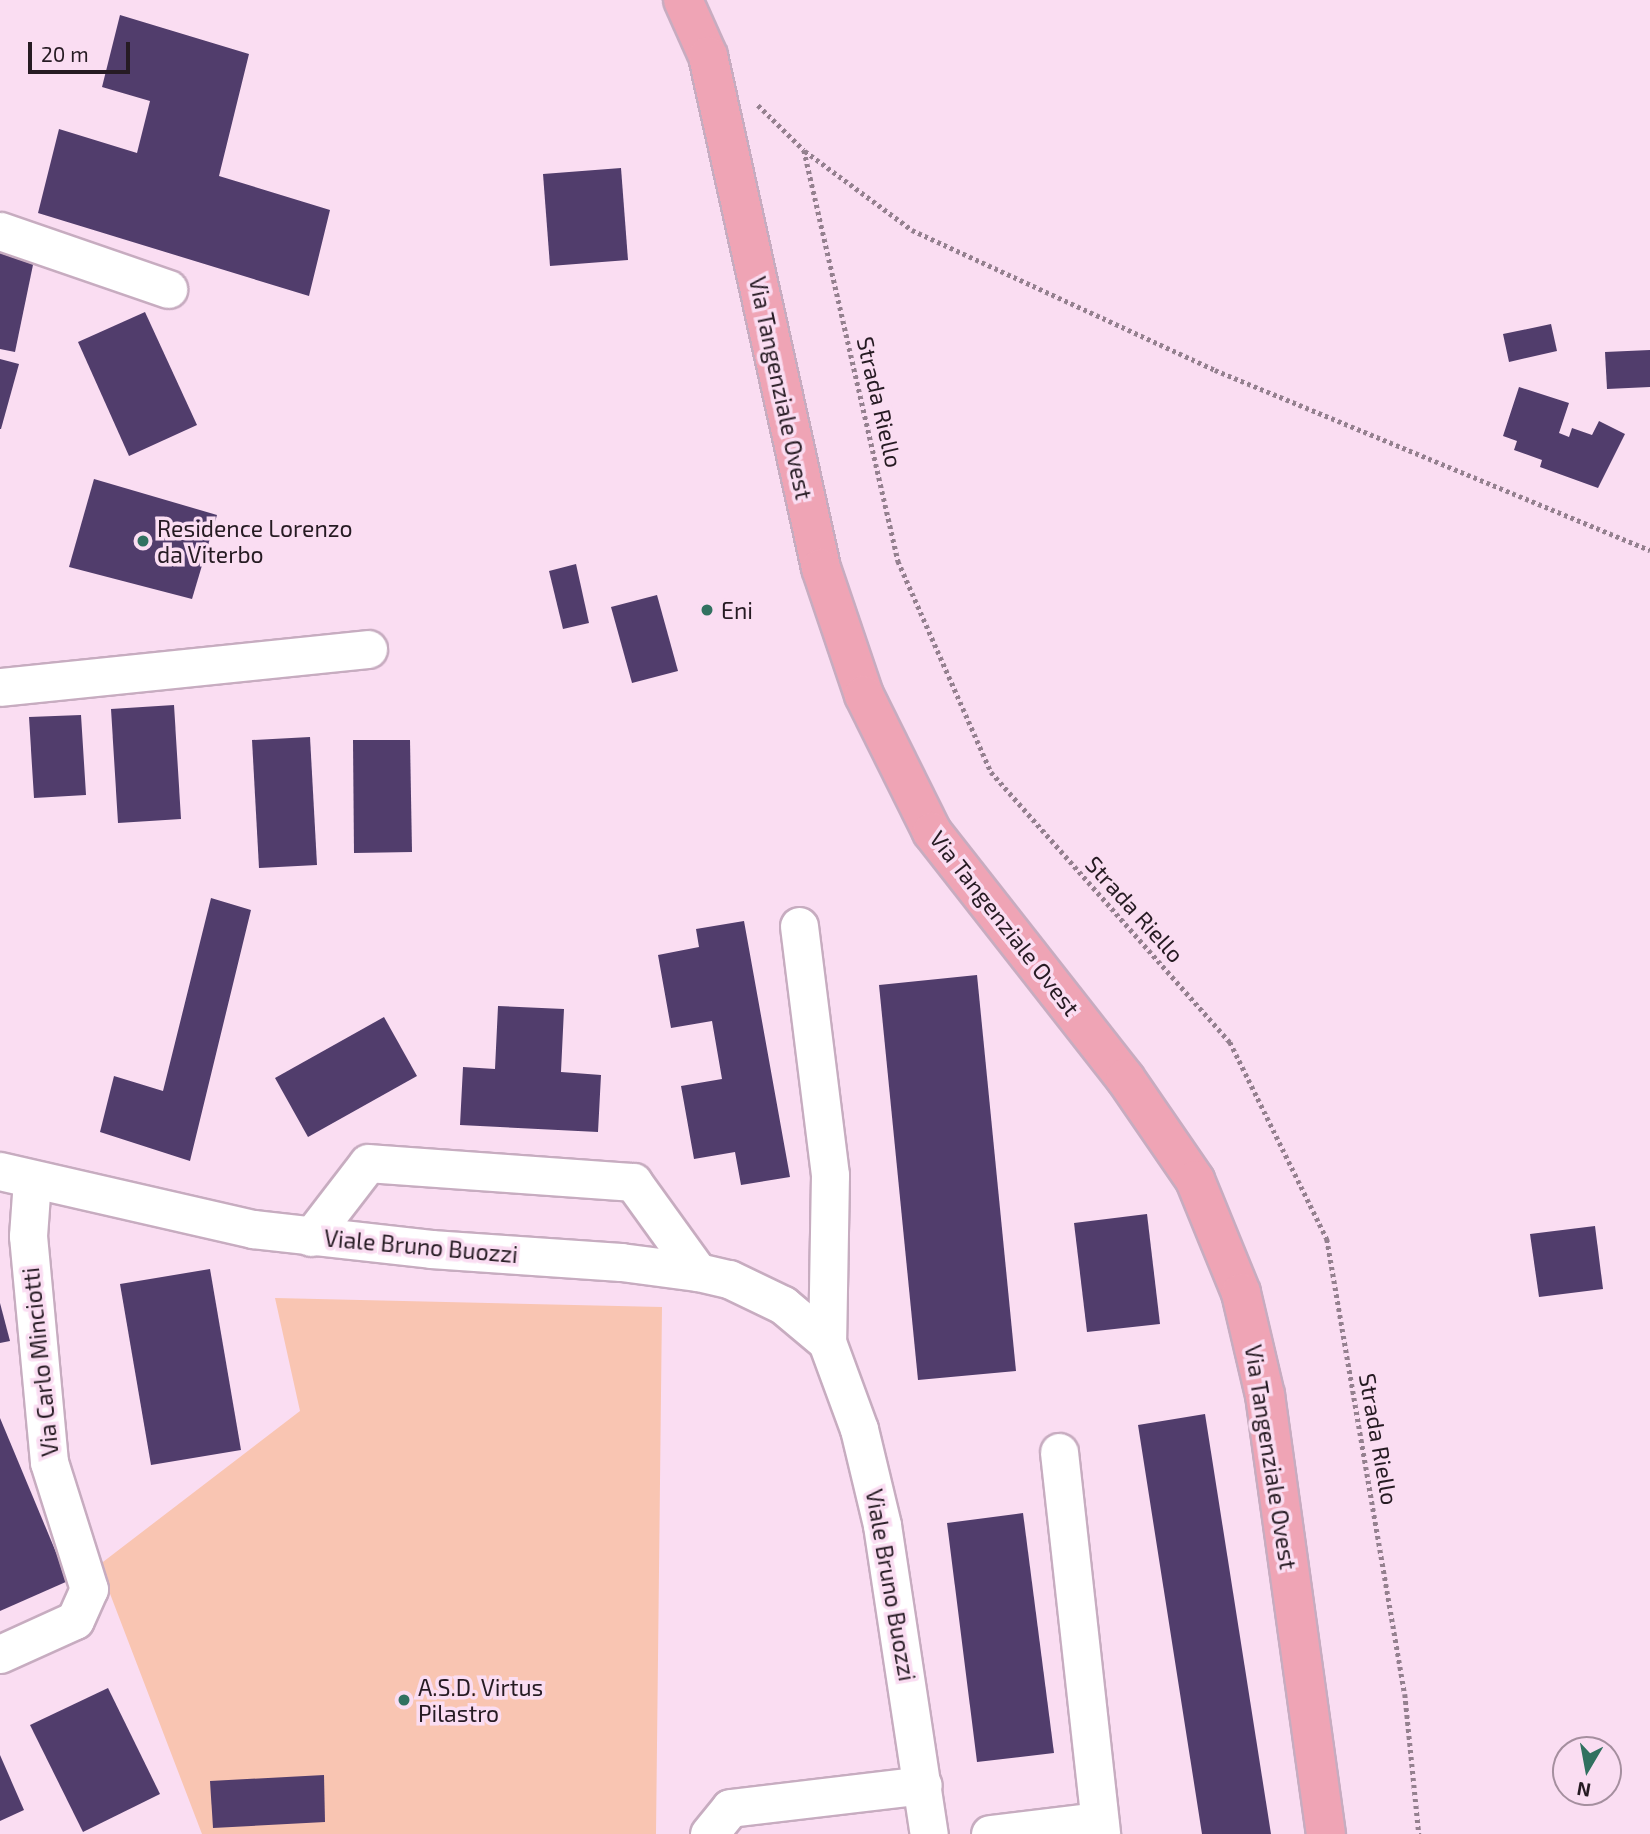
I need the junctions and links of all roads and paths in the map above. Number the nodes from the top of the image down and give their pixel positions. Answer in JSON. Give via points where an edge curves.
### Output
{"nodes":[{"id":1,"x":683,"y":0,"type":"edge"},
{"id":2,"x":756,"y":103,"type":"dead end"},
{"id":3,"x":804,"y":150,"type":"junction"},
{"id":4,"x":0,"y":232,"type":"edge"},
{"id":5,"x":168,"y":289,"type":"dead end"},
{"id":6,"x":1650,"y":550,"type":"edge"},
{"id":7,"x":368,"y":649,"type":"dead end"},
{"id":8,"x":0,"y":687,"type":"edge"},
{"id":9,"x":799,"y":926,"type":"dead end"},
{"id":10,"x":16,"y":1175,"type":"edge"},
{"id":11,"x":312,"y":1237,"type":"junction"},
{"id":12,"x":698,"y":1272,"type":"junction"},
{"id":13,"x":827,"y":1342,"type":"junction"},
{"id":14,"x":1059,"y":1452,"type":"dead end"},
{"id":15,"x":0,"y":1654,"type":"edge"},
{"id":16,"x":923,"y":1785,"type":"junction"},
{"id":17,"x":724,"y":1825,"type":"edge"},
{"id":18,"x":1100,"y":1828,"type":"edge"},
{"id":19,"x":929,"y":1834,"type":"edge"},
{"id":20,"x":989,"y":1834,"type":"edge"},
{"id":21,"x":1326,"y":1834,"type":"edge"},
{"id":22,"x":1419,"y":1834,"type":"edge"}],
"edges":[{"from":1,"to":21,"type":"main road","name":"Via Tangenziale Ovest","via":[[708,56],[821,568],[864,695],[932,832],[1125,1077],[1195,1180],[1241,1293],[1265,1395]]},
{"from":2,"to":3,"type":"path"},
{"from":3,"to":6,"type":"path","via":[[912,230],[1215,370]]},
{"from":3,"to":22,"type":"path","name":"Strada Riello","via":[[898,561],[991,772],[1230,1042],[1327,1239],[1405,1694]]},
{"from":4,"to":5,"type":"street"},
{"from":7,"to":8,"type":"street"},
{"from":9,"to":13,"type":"street","name":"Viale Bruno Buozzi","via":[[830,1175]]},
{"from":10,"to":11,"type":"street","name":"Viale Bruno Buozzi","via":[[253,1229]]},
{"from":10,"to":15,"type":"street","name":"Via Carlo Minciotti","via":[[28,1236],[49,1462],[89,1589],[75,1620]]},
{"from":11,"to":12,"type":"street","name":"Viale Bruno Buozzi"},
{"from":11,"to":12,"type":"street","via":[[368,1163],[633,1182]]},
{"from":12,"to":13,"type":"street","name":"Viale Bruno Buozzi","via":[[729,1279],[783,1305]]},
{"from":13,"to":16,"type":"street","name":"Viale Bruno Buozzi","via":[[859,1429],[883,1525]]},
{"from":14,"to":18,"type":"street"},
{"from":16,"to":17,"type":"street"},
{"from":16,"to":19,"type":"street","name":"Viale Bruno Buozzi"},
{"from":18,"to":20,"type":"street"}]}
